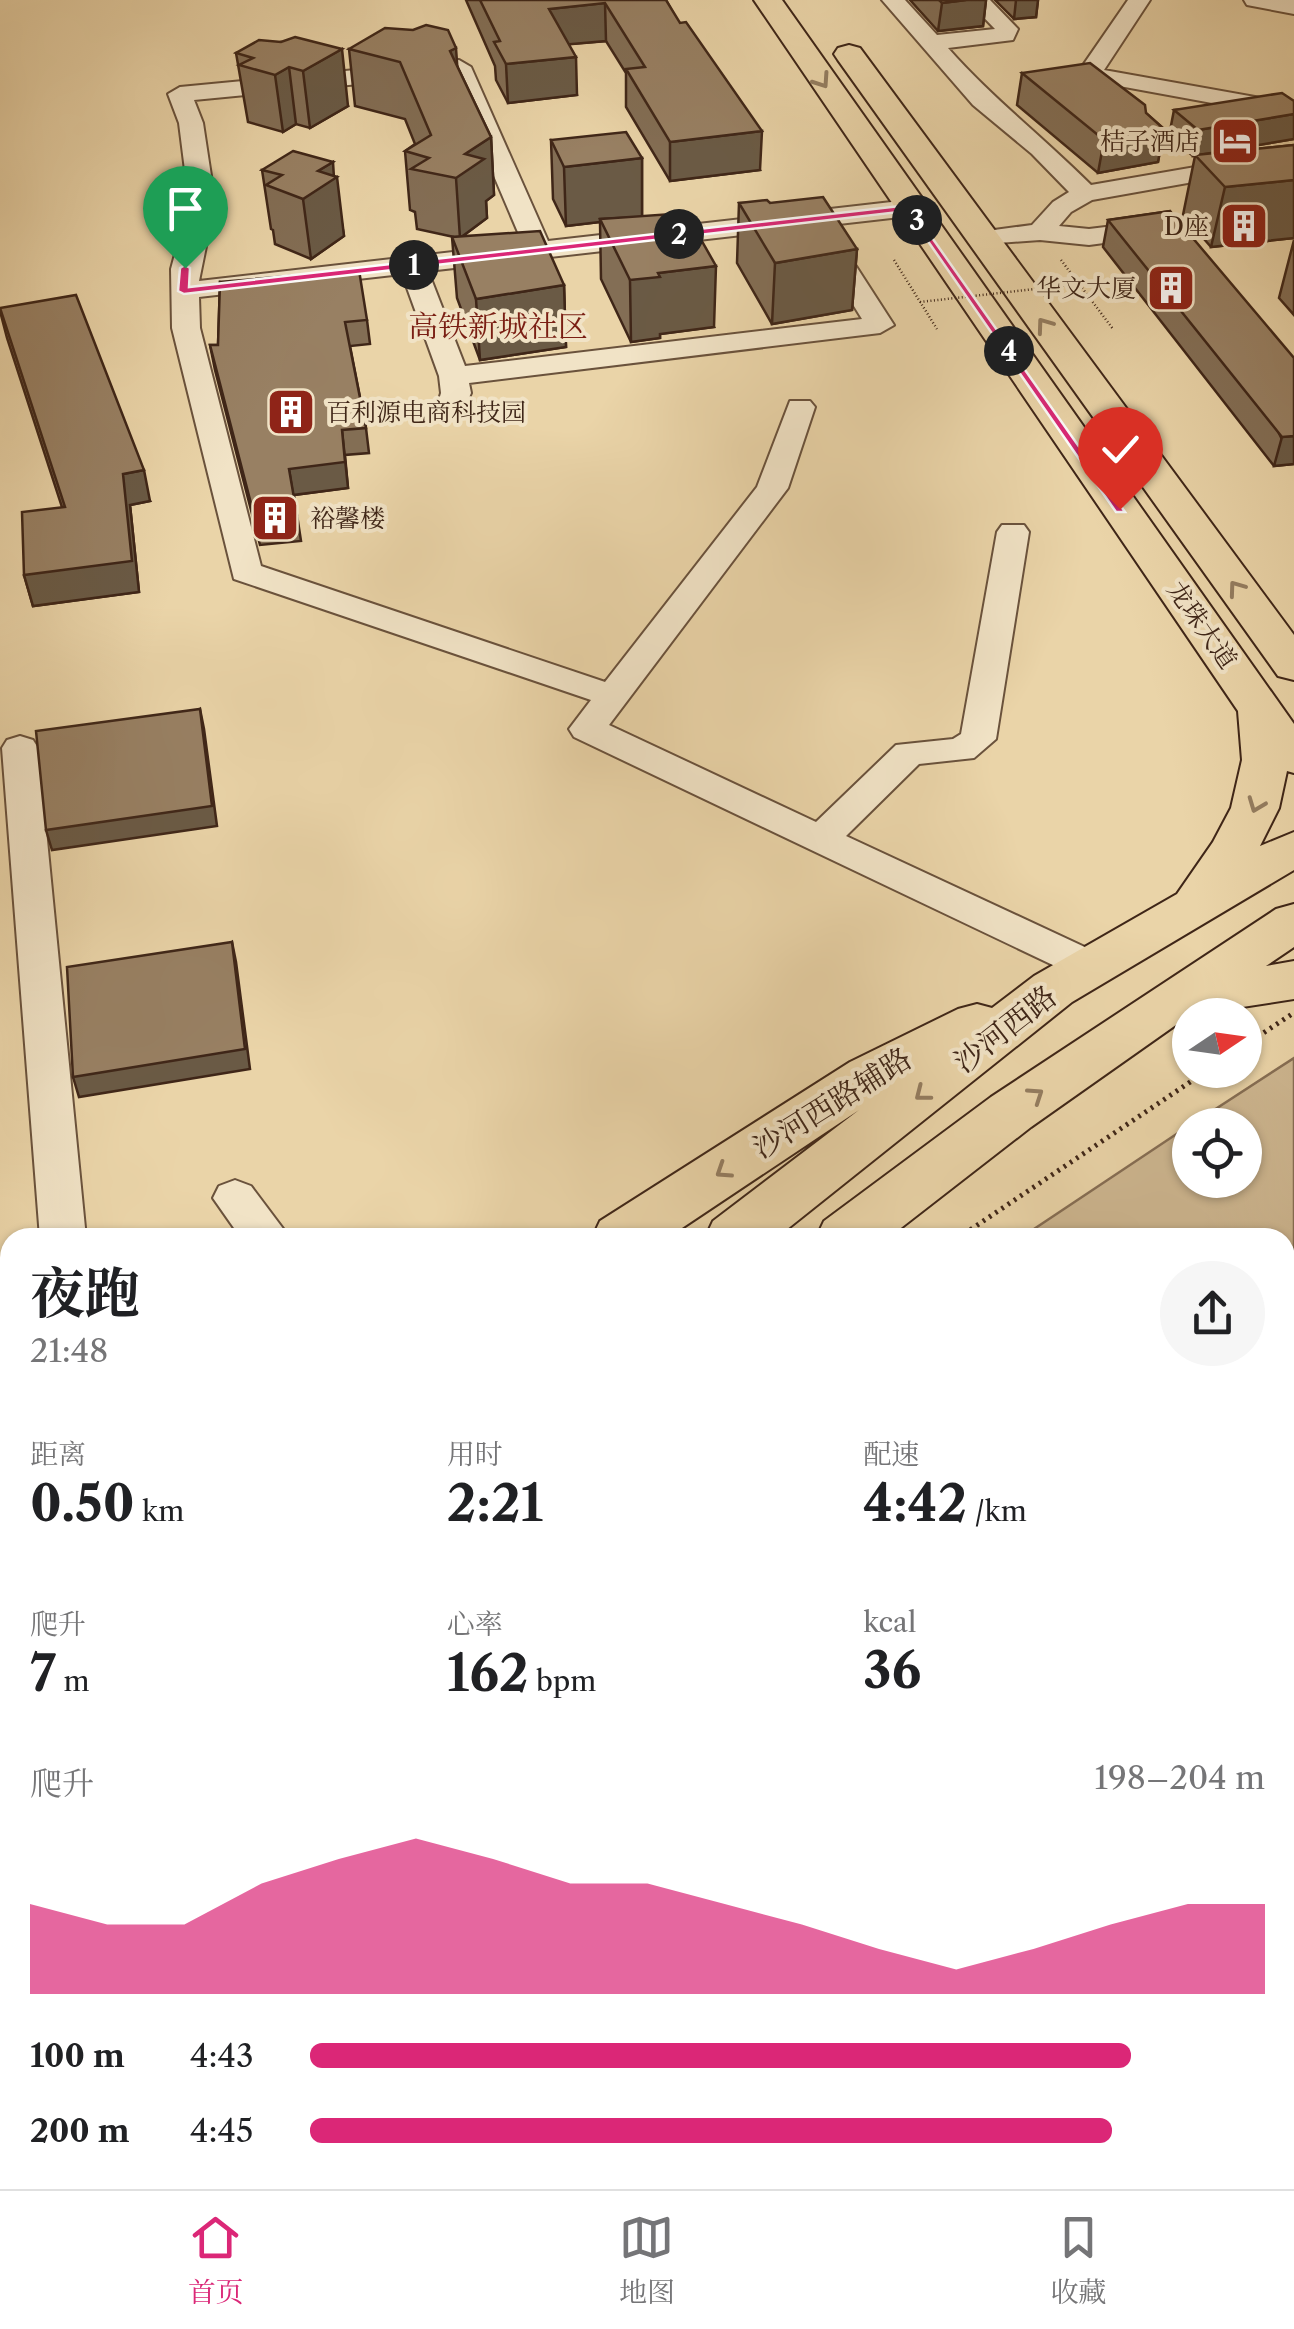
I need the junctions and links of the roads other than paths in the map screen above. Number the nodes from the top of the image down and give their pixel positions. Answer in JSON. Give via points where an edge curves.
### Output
{"nodes":[{"id":1,"x":768,"y":0,"type":"edge"},
{"id":2,"x":893,"y":0,"type":"edge"},
{"id":3,"x":978,"y":0,"type":"edge"},
{"id":4,"x":1139,"y":0,"type":"edge"},
{"id":5,"x":1255,"y":0,"type":"edge"},
{"id":6,"x":1294,"y":7,"type":"edge"},
{"id":7,"x":833,"y":32,"type":"dead end"},
{"id":8,"x":930,"y":43,"type":"junction"},
{"id":9,"x":1074,"y":85,"type":"edge"},
{"id":10,"x":1018,"y":94,"type":"edge"},
{"id":11,"x":981,"y":100,"type":"junction"},
{"id":12,"x":1118,"y":103,"type":"edge"},
{"id":13,"x":1294,"y":111,"type":"edge"},
{"id":14,"x":1294,"y":144,"type":"edge"},
{"id":15,"x":1294,"y":157,"type":"edge"},
{"id":16,"x":1180,"y":163,"type":"junction"},
{"id":17,"x":1080,"y":188,"type":"junction"},
{"id":18,"x":909,"y":208,"type":"junction"},
{"id":19,"x":812,"y":219,"type":"junction"},
{"id":20,"x":1155,"y":229,"type":"edge"},
{"id":21,"x":1040,"y":232,"type":"junction"},
{"id":22,"x":981,"y":239,"type":"junction"},
{"id":23,"x":540,"y":250,"type":"junction"},
{"id":24,"x":412,"y":265,"type":"junction"},
{"id":25,"x":184,"y":291,"type":"junction"},
{"id":26,"x":454,"y":376,"type":"junction"},
{"id":27,"x":800,"y":407,"type":"dead end"},
{"id":28,"x":451,"y":410,"type":"dead end"},
{"id":29,"x":1013,"y":532,"type":"dead end"},
{"id":30,"x":1294,"y":666,"type":"edge"},
{"id":31,"x":612,"y":696,"type":"junction"},
{"id":32,"x":1261,"y":710,"type":"junction"},
{"id":33,"x":20,"y":748,"type":"dead end"},
{"id":34,"x":1294,"y":758,"type":"edge"},
{"id":35,"x":821,"y":839,"type":"junction"},
{"id":36,"x":1294,"y":848,"type":"edge"},
{"id":37,"x":1179,"y":914,"type":"junction"},
{"id":38,"x":1294,"y":922,"type":"edge"},
{"id":39,"x":1071,"y":978,"type":"junction"},
{"id":40,"x":1294,"y":980,"type":"edge"},
{"id":41,"x":1162,"y":1009,"type":"junction"},
{"id":42,"x":235,"y":1198,"type":"dead end"},
{"id":43,"x":63,"y":1228,"type":"edge"},
{"id":44,"x":260,"y":1228,"type":"edge"},
{"id":45,"x":636,"y":1228,"type":"edge"},
{"id":46,"x":747,"y":1228,"type":"edge"},
{"id":47,"x":859,"y":1228,"type":"edge"}],
"edges":[{"from":1,"to":18,"type":"main road","name":"龙珠大道","one_way":true},
{"from":2,"to":8,"type":"street"},
{"from":3,"to":8,"type":"street","via":[[1005,35]]},
{"from":4,"to":13,"type":"street","via":[[1089,74]]},
{"from":5,"to":6,"type":"street"},
{"from":7,"to":22,"type":"main road","name":"龙珠大道"},
{"from":8,"to":11,"type":"street"},
{"from":9,"to":12,"type":"street","via":[[1093,82]]},
{"from":10,"to":11,"type":"street"},
{"from":11,"to":17,"type":"street"},
{"from":14,"to":16,"type":"street"},
{"from":15,"to":16,"type":"street"},
{"from":16,"to":17,"type":"street"},
{"from":17,"to":21,"type":"street"},
{"from":18,"to":19,"type":"street"},
{"from":18,"to":32,"type":"main road","name":"龙珠大道"},
{"from":19,"to":23,"type":"street"},
{"from":19,"to":26,"type":"street","via":[[880,324]]},
{"from":20,"to":21,"type":"street","via":[[1089,237]]},
{"from":21,"to":22,"type":"street"},
{"from":30,"to":22,"type":"main road","name":"龙珠大道","one_way":true},
{"from":23,"to":24,"type":"street"},
{"from":23,"to":25,"type":"street","via":[[459,67],[180,94],[191,122],[202,202]]},
{"from":24,"to":25,"type":"street"},
{"from":24,"to":26,"type":"street"},
{"from":25,"to":31,"type":"street","via":[[186,328],[246,572]]},
{"from":26,"to":28,"type":"street"},
{"from":27,"to":31,"type":"street","via":[[772,488]]},
{"from":29,"to":35,"type":"street","via":[[978,739],[960,750],[910,752]]},
{"from":31,"to":35,"type":"street","via":[[588,729]]},
{"from":32,"to":34,"type":"main road","name":"龙珠大道"},
{"from":32,"to":37,"type":"main road","one_way":true,"via":[[1267,765],[1254,813],[1216,876]]},
{"from":33,"to":43,"type":"street"},
{"from":35,"to":39,"type":"street"},
{"from":36,"to":37,"type":"main road","name":"沙河西路"},
{"from":37,"to":39,"type":"main road","name":"沙河西路"},
{"from":38,"to":41,"type":"main road"},
{"from":39,"to":45,"type":"main road","name":"沙河西路辅路","one_way":true,"via":[[870,1076]]},
{"from":39,"to":46,"type":"main road","name":"沙河西路","one_way":true},
{"from":40,"to":41,"type":"main road"},
{"from":47,"to":41,"type":"main road","one_way":true,"via":[[1011,1112]]},
{"from":42,"to":44,"type":"street"}]}
